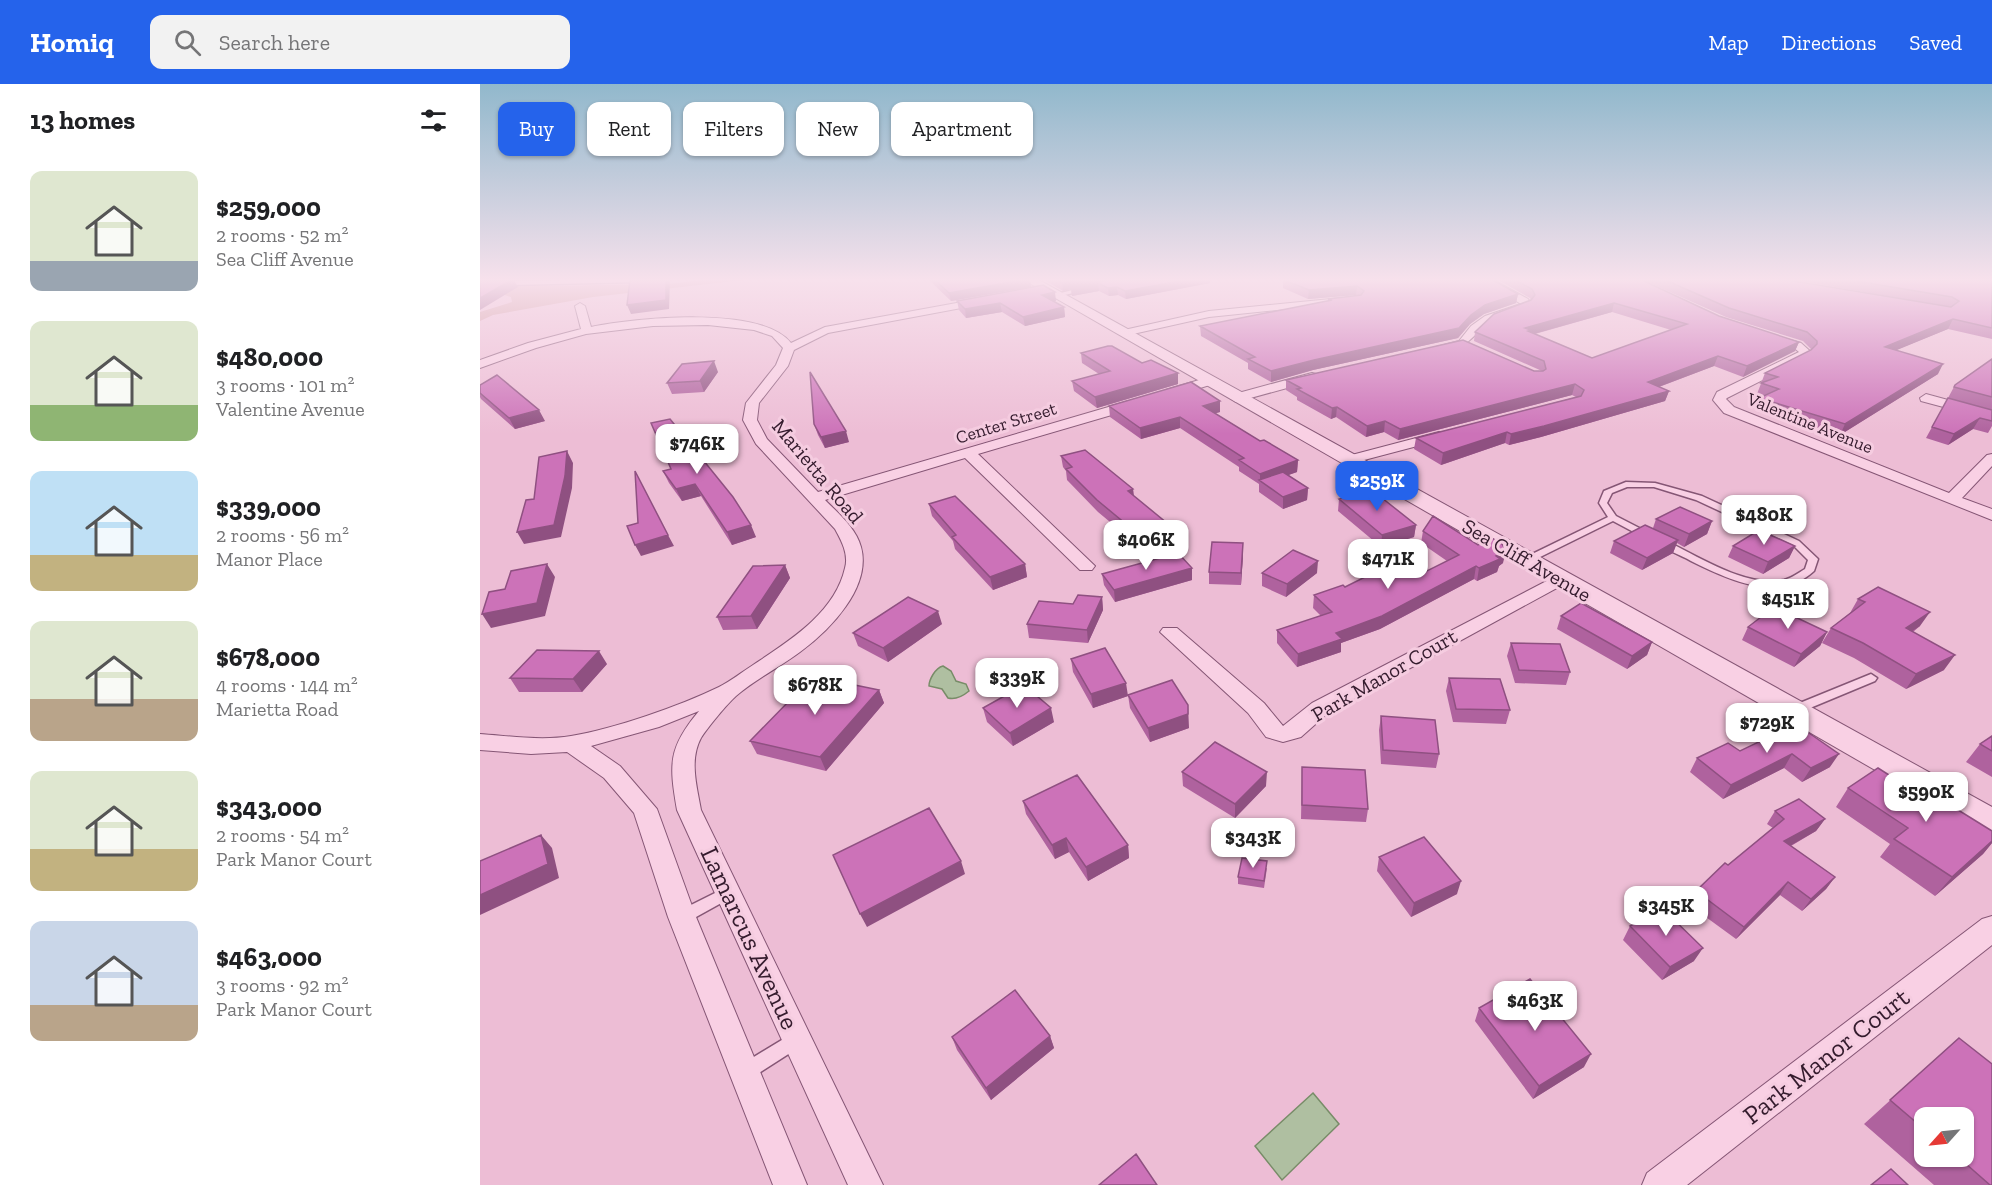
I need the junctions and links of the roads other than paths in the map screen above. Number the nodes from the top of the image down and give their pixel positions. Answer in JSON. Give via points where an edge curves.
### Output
{"nodes":[{"id":1,"x":586,"y":331,"type":"edge"},
{"id":2,"x":770,"y":331,"type":"edge"},
{"id":3,"x":789,"y":331,"type":"edge"},
{"id":4,"x":822,"y":331,"type":"edge"},
{"id":5,"x":1121,"y":331,"type":"edge"},
{"id":6,"x":1131,"y":331,"type":"edge"},
{"id":7,"x":1472,"y":331,"type":"edge"},
{"id":8,"x":773,"y":332,"type":"junction"},
{"id":9,"x":1124,"y":333,"type":"junction"},
{"id":10,"x":1765,"y":336,"type":"edge"},
{"id":11,"x":789,"y":348,"type":"junction"},
{"id":12,"x":1432,"y":351,"type":"edge"},
{"id":13,"x":480,"y":364,"type":"edge"},
{"id":14,"x":1325,"y":374,"type":"edge"},
{"id":15,"x":1209,"y":381,"type":"junction"},
{"id":16,"x":1236,"y":398,"type":"junction"},
{"id":17,"x":1926,"y":398,"type":"dead end"},
{"id":18,"x":1992,"y":416,"type":"edge"},
{"id":19,"x":1450,"y":433,"type":"edge"},
{"id":20,"x":968,"y":453,"type":"junction"},
{"id":21,"x":1992,"y":458,"type":"edge"},
{"id":22,"x":1349,"y":460,"type":"junction"},
{"id":23,"x":814,"y":498,"type":"junction"},
{"id":24,"x":1952,"y":499,"type":"junction"},
{"id":25,"x":1992,"y":515,"type":"edge"},
{"id":26,"x":1613,"y":518,"type":"junction"},
{"id":27,"x":1527,"y":560,"type":"junction"},
{"id":28,"x":1086,"y":566,"type":"dead end"},
{"id":29,"x":1560,"y":579,"type":"junction"},
{"id":30,"x":1170,"y":632,"type":"dead end"},
{"id":31,"x":1871,"y":678,"type":"dead end"},
{"id":32,"x":727,"y":692,"type":"junction"},
{"id":33,"x":1793,"y":710,"type":"junction"},
{"id":34,"x":480,"y":742,"type":"edge"},
{"id":35,"x":571,"y":744,"type":"junction"},
{"id":36,"x":1992,"y":822,"type":"edge"},
{"id":37,"x":729,"y":892,"type":"junction"},
{"id":38,"x":682,"y":917,"type":"junction"},
{"id":39,"x":1992,"y":928,"type":"edge"},
{"id":40,"x":797,"y":1038,"type":"junction"},
{"id":41,"x":745,"y":1072,"type":"junction"},
{"id":42,"x":790,"y":1185,"type":"edge"},
{"id":43,"x":866,"y":1185,"type":"edge"},
{"id":44,"x":1659,"y":1185,"type":"edge"}],
"edges":[{"from":1,"to":13,"type":"street"},
{"from":2,"to":8,"type":"street"},
{"from":3,"to":8,"type":"street"},
{"from":4,"to":11,"type":"street"},
{"from":5,"to":9,"type":"street","name":"Sea Cliff Avenue"},
{"from":6,"to":9,"type":"street"},
{"from":7,"to":12,"type":"street","via":[[1468,346]]},
{"from":8,"to":11,"type":"street"},
{"from":9,"to":15,"type":"street","name":"Sea Cliff Avenue"},
{"from":10,"to":24,"type":"street","name":"Valentine Avenue","via":[[1797,345],[1805,352],[1722,395],[1722,404]]},
{"from":11,"to":23,"type":"street","name":"Marietta Road","via":[[782,366],[753,403],[750,420],[761,441]]},
{"from":14,"to":16,"type":"street"},
{"from":15,"to":16,"type":"street","name":"Sea Cliff Avenue"},
{"from":15,"to":20,"type":"street","name":"Center Street"},
{"from":16,"to":22,"type":"street","name":"Sea Cliff Avenue"},
{"from":17,"to":18,"type":"street"},
{"from":19,"to":22,"type":"street"},
{"from":20,"to":23,"type":"street","name":"Center Street"},
{"from":20,"to":28,"type":"street"},
{"from":21,"to":24,"type":"street"},
{"from":22,"to":27,"type":"street","name":"Sea Cliff Avenue"},
{"from":23,"to":32,"type":"street","name":"Marietta Road","via":[[842,527],[852,545],[855,566],[845,592],[826,618],[795,646]]},
{"from":24,"to":25,"type":"street","name":"Valentine Avenue"},
{"from":26,"to":26,"type":"lane","via":[[1602,503],[1608,491],[1626,484],[1655,485],[1700,498],[1796,543],[1814,559],[1809,571],[1787,582],[1761,585],[1720,570]]},
{"from":26,"to":27,"type":"lane"},
{"from":27,"to":29,"type":"street","name":"Sea Cliff Avenue"},
{"from":29,"to":30,"type":"street","name":"Park Manor Court","via":[[1320,708],[1287,733],[1271,729],[1256,708]]},
{"from":29,"to":33,"type":"street","name":"Sea Cliff Avenue"},
{"from":31,"to":33,"type":"lane"},
{"from":32,"to":35,"type":"street","name":"Marietta Road","via":[[651,722]]},
{"from":32,"to":37,"type":"street","name":"Lamarcus Avenue","via":[[690,737],[682,772],[689,810]]},
{"from":33,"to":36,"type":"street","name":"Sea Cliff Avenue"},
{"from":34,"to":35,"type":"street","name":"Marietta Road"},
{"from":35,"to":38,"type":"street","name":"Lamarcus Avenue","via":[[612,772],[645,809]]},
{"from":37,"to":38,"type":"lane"},
{"from":37,"to":40,"type":"street","name":"Lamarcus Avenue"},
{"from":38,"to":41,"type":"street","name":"Lamarcus Avenue"},
{"from":39,"to":44,"type":"street","name":"Park Manor Court"},
{"from":40,"to":41,"type":"lane"},
{"from":40,"to":43,"type":"street","name":"Lamarcus Avenue"},
{"from":41,"to":42,"type":"street","name":"Lamarcus Avenue"}]}
